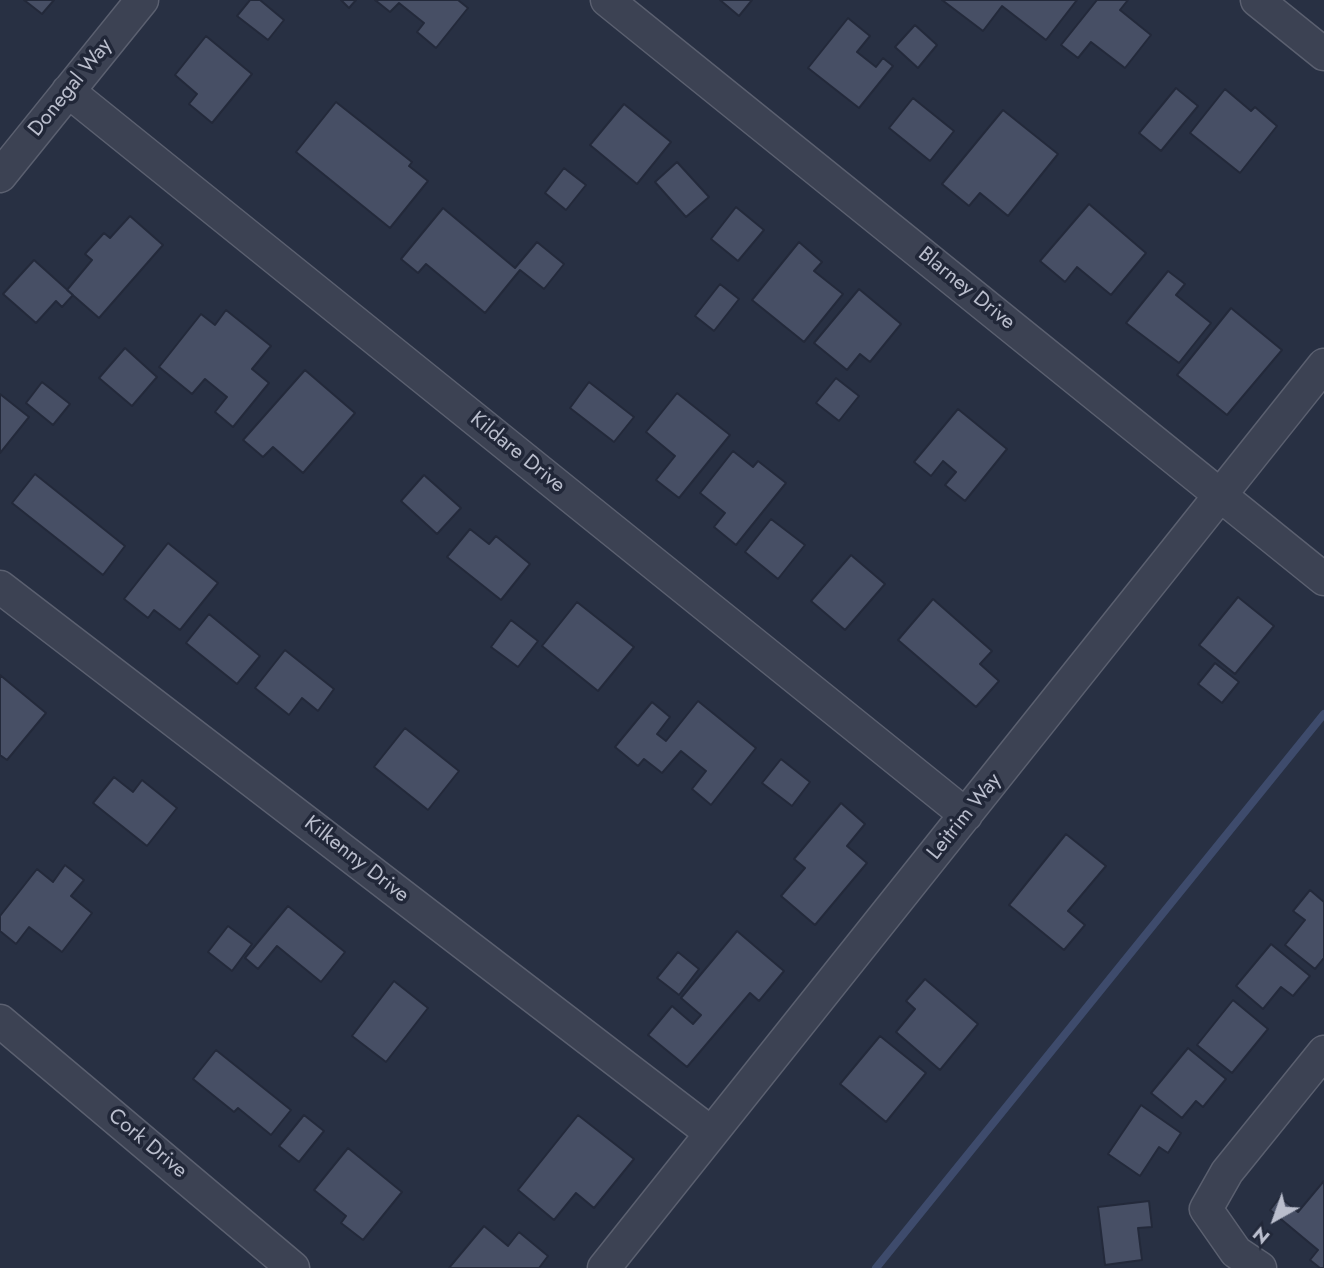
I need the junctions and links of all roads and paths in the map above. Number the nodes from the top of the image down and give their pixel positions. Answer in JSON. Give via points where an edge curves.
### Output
{"nodes":[{"id":1,"x":142,"y":0,"type":"edge"},
{"id":2,"x":607,"y":0,"type":"edge"},
{"id":3,"x":1257,"y":0,"type":"edge"},
{"id":4,"x":1324,"y":54,"type":"edge"},
{"id":5,"x":68,"y":91,"type":"junction"},
{"id":6,"x":0,"y":176,"type":"edge"},
{"id":7,"x":1324,"y":365,"type":"edge"},
{"id":8,"x":1220,"y":495,"type":"junction"},
{"id":9,"x":1324,"y":579,"type":"edge"},
{"id":10,"x":0,"y":587,"type":"edge"},
{"id":11,"x":967,"y":815,"type":"junction"},
{"id":12,"x":0,"y":1021,"type":"edge"},
{"id":13,"x":1324,"y":1052,"type":"edge"},
{"id":14,"x":711,"y":1133,"type":"junction"},
{"id":15,"x":293,"y":1268,"type":"edge"},
{"id":16,"x":604,"y":1268,"type":"edge"},
{"id":17,"x":1260,"y":1268,"type":"edge"}],
"edges":[{"from":1,"to":5,"type":"street","name":"Donegal Way"},
{"from":2,"to":8,"type":"street","name":"Blarney Drive"},
{"from":3,"to":4,"type":"street"},
{"from":5,"to":6,"type":"street","name":"Donegal Way"},
{"from":5,"to":11,"type":"street","name":"Kildare Drive"},
{"from":7,"to":8,"type":"street","name":"Leitrim Way"},
{"from":8,"to":9,"type":"street","name":"Blarney Drive"},
{"from":8,"to":11,"type":"street","name":"Leitrim Way"},
{"from":10,"to":14,"type":"street","name":"Kilkenny Drive"},
{"from":11,"to":14,"type":"street","name":"Leitrim Way"},
{"from":12,"to":15,"type":"street","name":"Cork Drive"},
{"from":13,"to":17,"type":"street","via":[[1227,1172],[1206,1209],[1236,1252]]},
{"from":14,"to":16,"type":"street","name":"Leitrim Way"}]}
